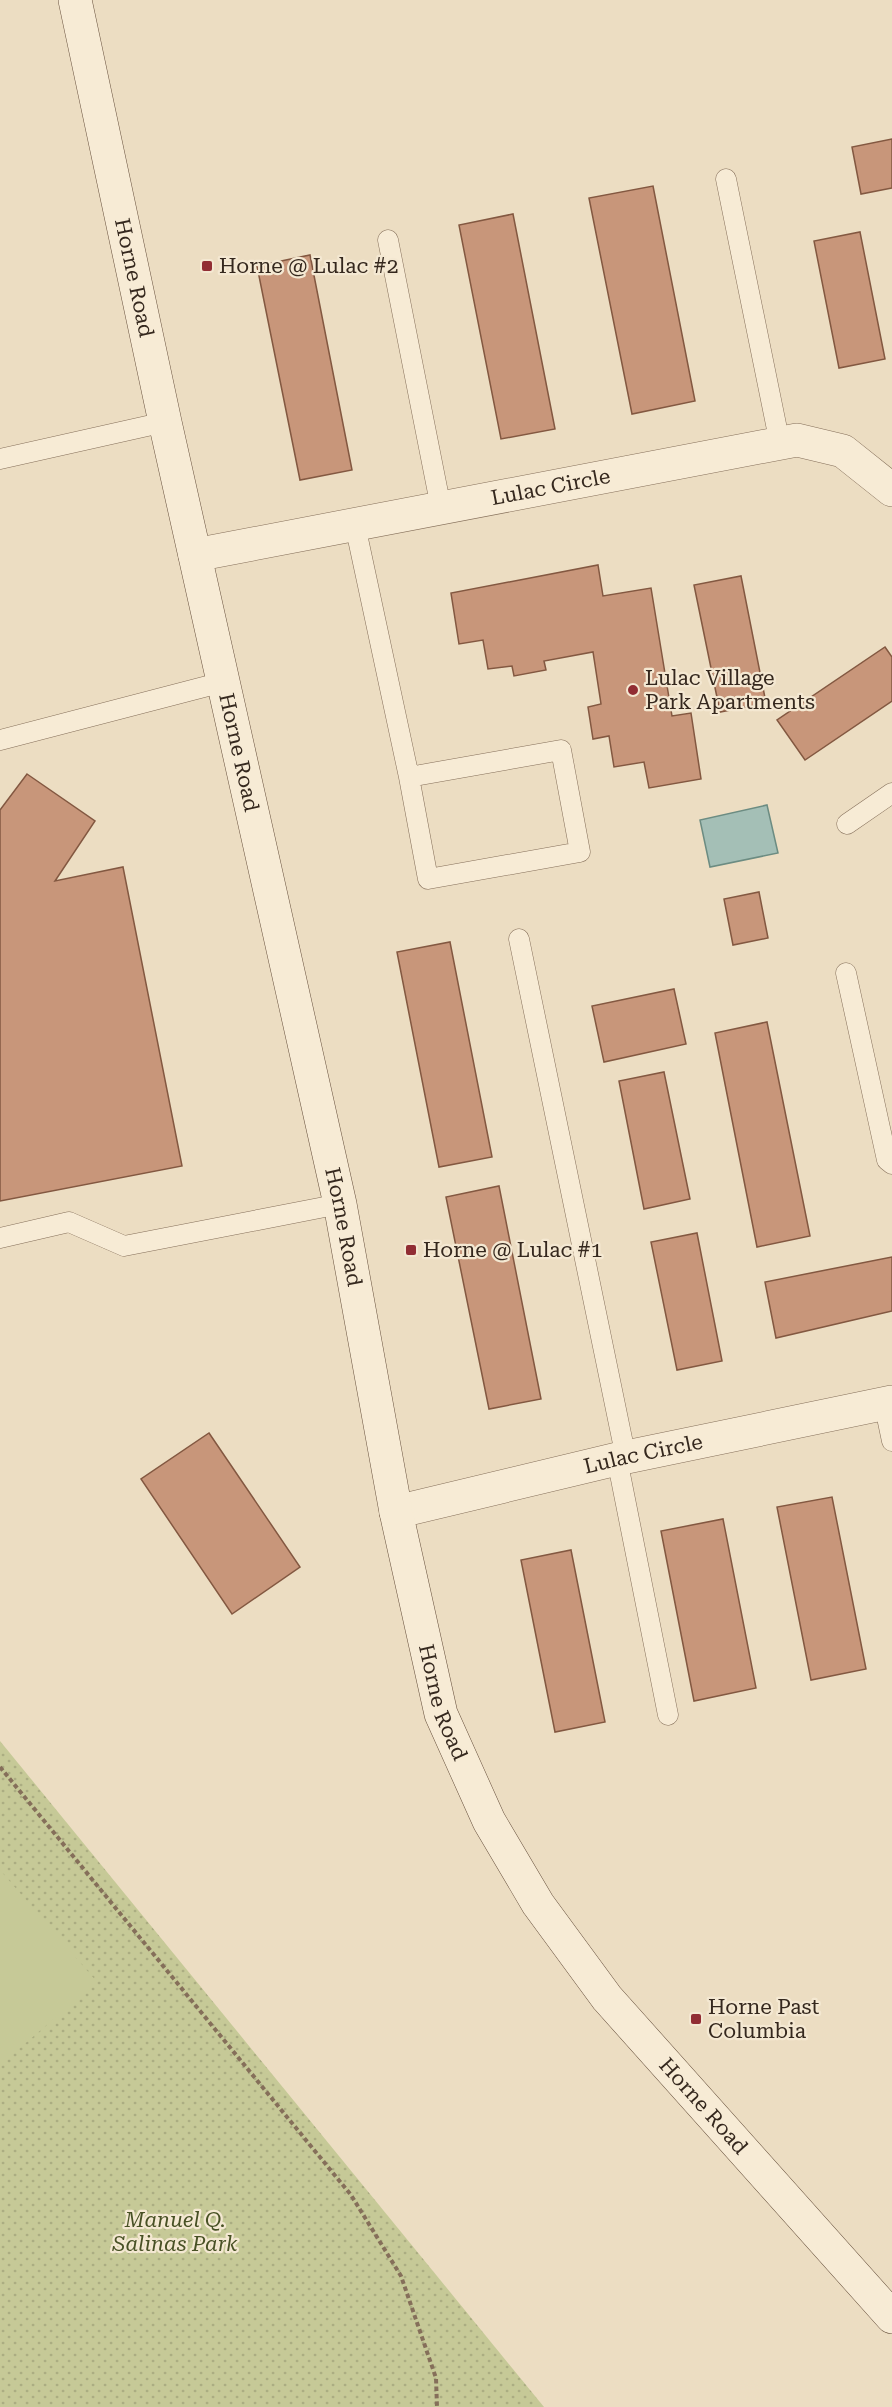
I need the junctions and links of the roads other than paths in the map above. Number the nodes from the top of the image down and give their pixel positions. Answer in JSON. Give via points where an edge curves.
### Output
{"nodes":[{"id":1,"x":75,"y":0,"type":"edge"},
{"id":2,"x":726,"y":179,"type":"dead end"},
{"id":3,"x":388,"y":240,"type":"dead end"},
{"id":4,"x":165,"y":422,"type":"junction"},
{"id":5,"x":780,"y":444,"type":"junction"},
{"id":6,"x":0,"y":459,"type":"edge"},
{"id":7,"x":891,"y":488,"type":"edge"},
{"id":8,"x":441,"y":508,"type":"junction"},
{"id":9,"x":355,"y":525,"type":"junction"},
{"id":10,"x":195,"y":555,"type":"junction"},
{"id":11,"x":223,"y":681,"type":"junction"},
{"id":12,"x":0,"y":740,"type":"edge"},
{"id":13,"x":409,"y":777,"type":"junction"},
{"id":14,"x":892,"y":793,"type":"edge"},
{"id":15,"x":847,"y":824,"type":"dead end"},
{"id":16,"x":519,"y":939,"type":"dead end"},
{"id":17,"x":846,"y":973,"type":"dead end"},
{"id":18,"x":892,"y":1164,"type":"edge"},
{"id":19,"x":340,"y":1204,"type":"junction"},
{"id":20,"x":0,"y":1238,"type":"edge"},
{"id":21,"x":888,"y":1403,"type":"edge"},
{"id":22,"x":892,"y":1441,"type":"edge"},
{"id":23,"x":621,"y":1459,"type":"junction"},
{"id":24,"x":396,"y":1512,"type":"junction"},
{"id":25,"x":668,"y":1715,"type":"dead end"},
{"id":26,"x":892,"y":2318,"type":"edge"}],
"edges":[{"from":1,"to":4,"type":"main road","name":"Horne Road"},
{"from":2,"to":5,"type":"lane"},
{"from":3,"to":8,"type":"lane"},
{"from":4,"to":6,"type":"lane"},
{"from":4,"to":10,"type":"main road","name":"Horne Road"},
{"from":5,"to":7,"type":"main road","name":"Lulac Circle","via":[[797,440],[843,451]]},
{"from":5,"to":8,"type":"main road","name":"Lulac Circle"},
{"from":8,"to":9,"type":"main road","name":"Lulac Circle"},
{"from":9,"to":10,"type":"main road","name":"Lulac Circle"},
{"from":9,"to":13,"type":"lane"},
{"from":10,"to":11,"type":"main road","name":"Horne Road"},
{"from":11,"to":12,"type":"lane"},
{"from":11,"to":19,"type":"main road","name":"Horne Road"},
{"from":13,"to":13,"type":"lane","via":[[428,879],[579,852],[561,750]]},
{"from":14,"to":15,"type":"lane"},
{"from":16,"to":23,"type":"lane"},
{"from":17,"to":18,"type":"lane","via":[[887,1160]]},
{"from":19,"to":20,"type":"lane","via":[[124,1246],[69,1222]]},
{"from":19,"to":24,"type":"main road","name":"Horne Road"},
{"from":21,"to":22,"type":"lane"},
{"from":21,"to":23,"type":"main road","name":"Lulac Circle"},
{"from":23,"to":24,"type":"main road","name":"Lulac Circle"},
{"from":23,"to":25,"type":"lane"},
{"from":24,"to":26,"type":"main road","name":"Horne Road","via":[[441,1714],[489,1821],[538,1904],[607,1998]]}]}
